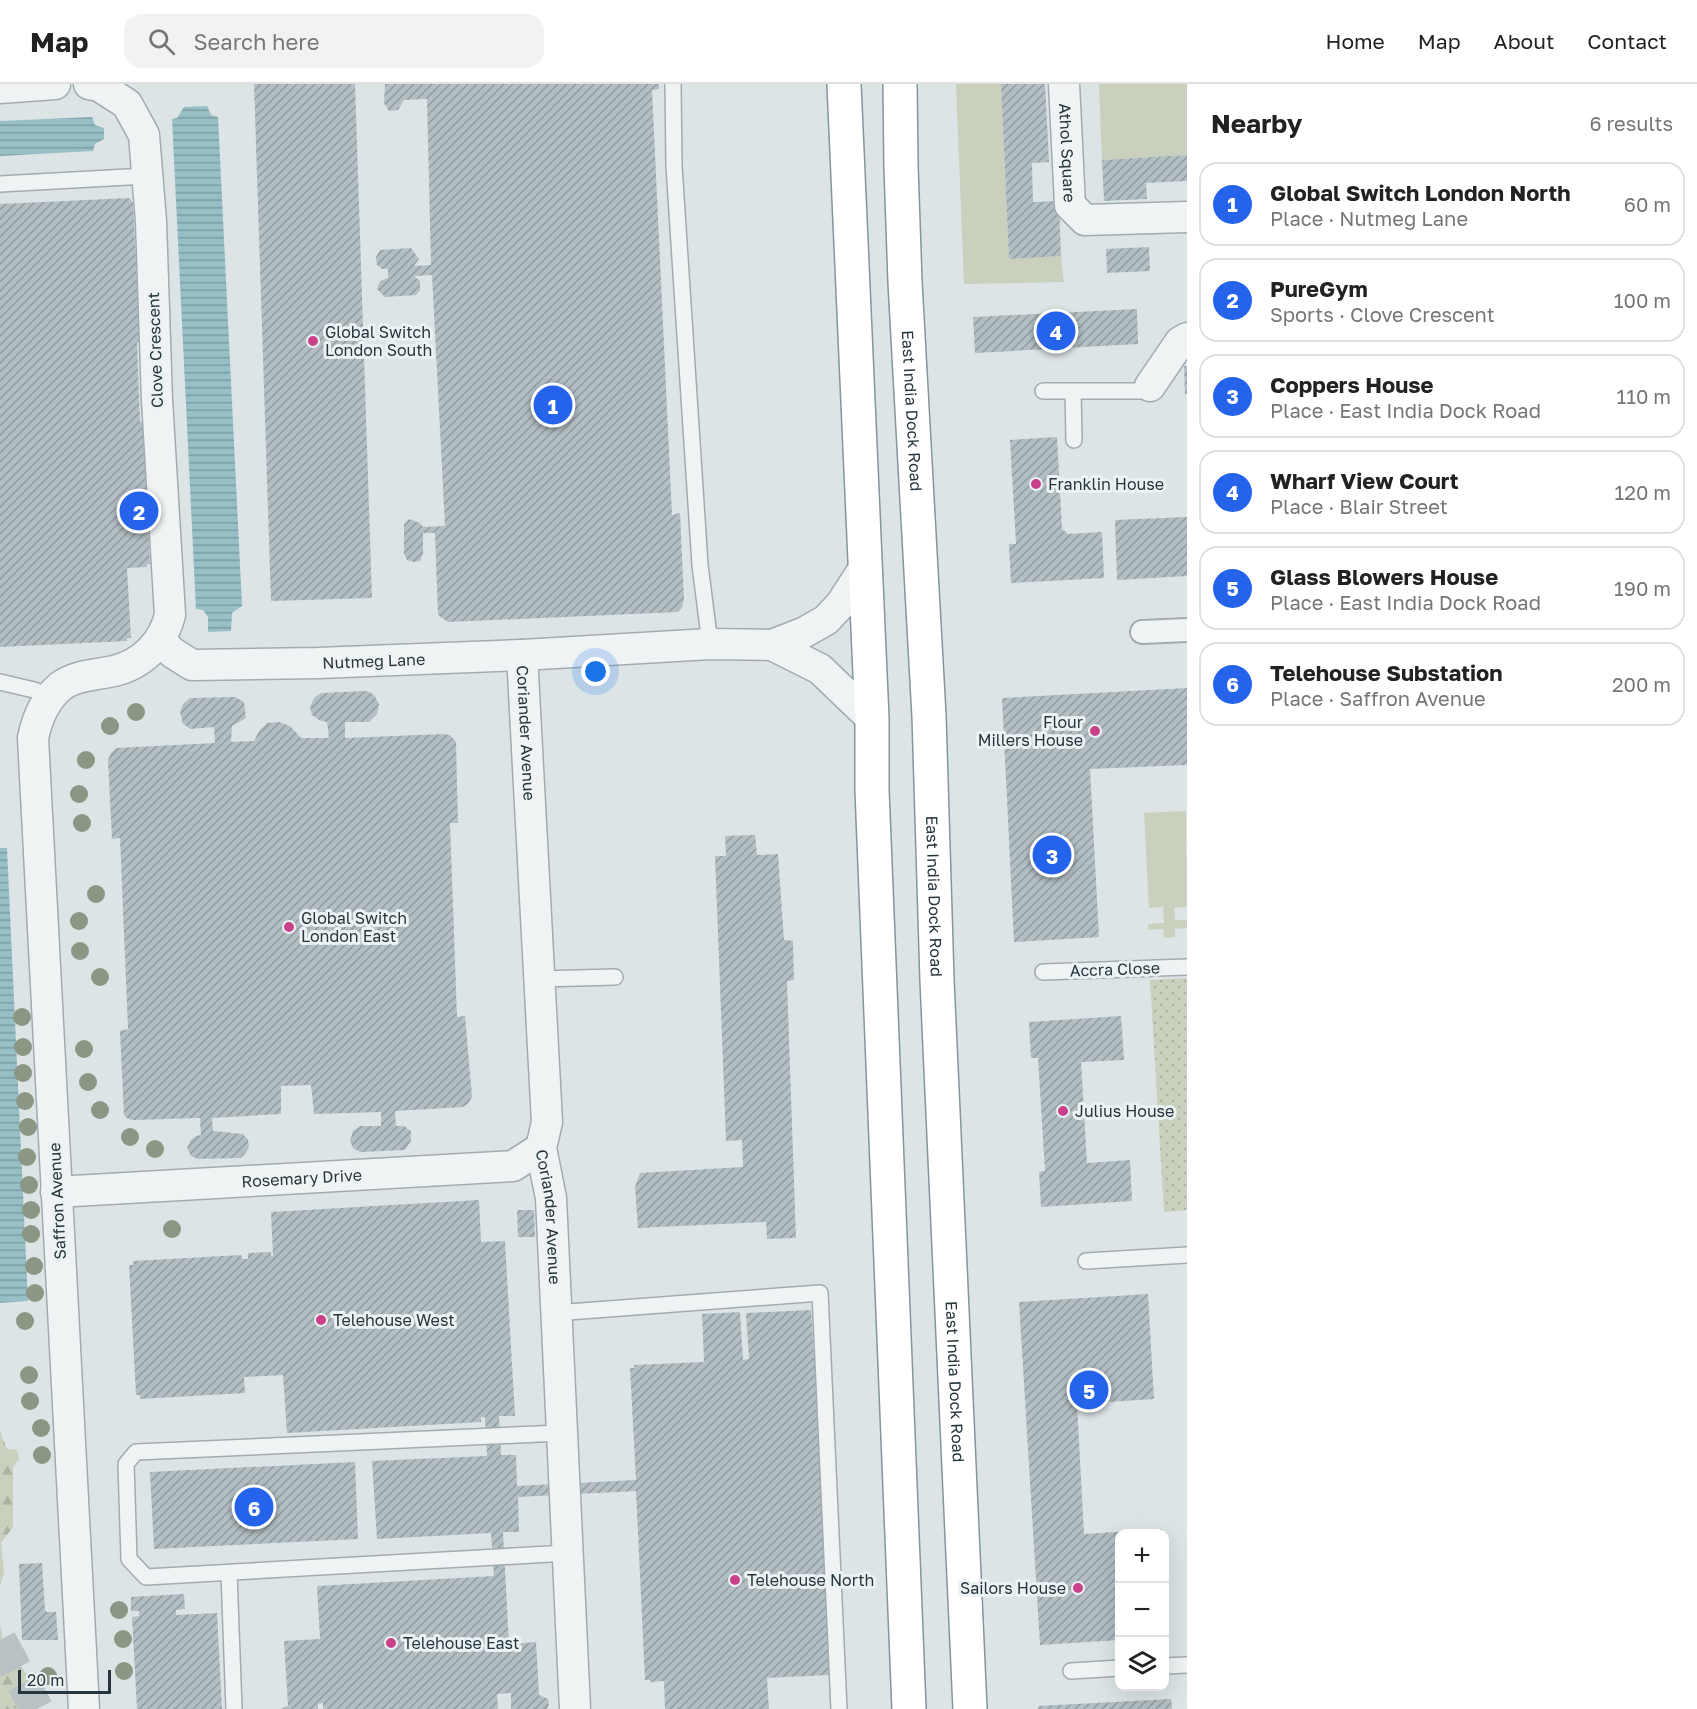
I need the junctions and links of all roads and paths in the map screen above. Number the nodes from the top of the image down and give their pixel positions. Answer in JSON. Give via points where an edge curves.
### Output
{"nodes":[{"id":1,"x":55,"y":84,"type":"edge"},
{"id":2,"x":88,"y":84,"type":"edge"},
{"id":3,"x":674,"y":84,"type":"edge"},
{"id":4,"x":844,"y":84,"type":"edge"},
{"id":5,"x":900,"y":84,"type":"edge"},
{"id":6,"x":1064,"y":84,"type":"edge"},
{"id":7,"x":0,"y":88,"type":"edge"},
{"id":8,"x":146,"y":176,"type":"junction"},
{"id":9,"x":0,"y":184,"type":"edge"},
{"id":10,"x":1187,"y":217,"type":"edge"},
{"id":11,"x":1187,"y":338,"type":"edge"},
{"id":12,"x":1150,"y":386,"type":"joint"},
{"id":13,"x":1043,"y":391,"type":"dead end"},
{"id":14,"x":1072,"y":391,"type":"junction"},
{"id":15,"x":1074,"y":440,"type":"dead end"},
{"id":16,"x":865,"y":567,"type":"junction"},
{"id":17,"x":1187,"y":630,"type":"edge"},
{"id":18,"x":1142,"y":632,"type":"dead end"},
{"id":19,"x":159,"y":641,"type":"junction"},
{"id":20,"x":710,"y":645,"type":"junction"},
{"id":21,"x":772,"y":645,"type":"junction"},
{"id":22,"x":522,"y":655,"type":"junction"},
{"id":23,"x":0,"y":682,"type":"edge"},
{"id":24,"x":50,"y":696,"type":"junction"},
{"id":25,"x":872,"y":719,"type":"junction"},
{"id":26,"x":1187,"y":967,"type":"edge"},
{"id":27,"x":1043,"y":972,"type":"dead end"},
{"id":28,"x":615,"y":977,"type":"dead end"},
{"id":29,"x":540,"y":979,"type":"junction"},
{"id":30,"x":541,"y":1148,"type":"junction"},
{"id":31,"x":56,"y":1192,"type":"junction"},
{"id":32,"x":1187,"y":1255,"type":"edge"},
{"id":33,"x":1086,"y":1261,"type":"dead end"},
{"id":34,"x":555,"y":1312,"type":"junction"},
{"id":35,"x":561,"y":1433,"type":"junction"},
{"id":36,"x":567,"y":1553,"type":"junction"},
{"id":37,"x":229,"y":1573,"type":"junction"},
{"id":38,"x":1187,"y":1665,"type":"edge"},
{"id":39,"x":1169,"y":1666,"type":"edge"},
{"id":40,"x":1115,"y":1668,"type":"edge"},
{"id":41,"x":1071,"y":1671,"type":"dead end"},
{"id":42,"x":84,"y":1709,"type":"edge"},
{"id":43,"x":234,"y":1709,"type":"edge"},
{"id":44,"x":575,"y":1709,"type":"edge"},
{"id":45,"x":839,"y":1709,"type":"edge"},
{"id":46,"x":909,"y":1709,"type":"edge"},
{"id":47,"x":970,"y":1709,"type":"edge"}],
"edges":[{"from":1,"to":7,"type":"street"},
{"from":2,"to":8,"type":"street","name":"Clove Crescent","via":[[99,86],[127,104],[144,135]]},
{"from":3,"to":20,"type":"lane","via":[[674,166],[700,565]]},
{"from":4,"to":16,"type":"highway"},
{"from":5,"to":47,"type":"highway","name":"East India Dock Road","via":[[900,166],[929,716]]},
{"from":6,"to":10,"type":"street","name":"Athol Square","via":[[1070,205],[1085,220]]},
{"from":8,"to":9,"type":"lane"},
{"from":8,"to":19,"type":"street","name":"Clove Crescent","via":[[170,615]]},
{"from":11,"to":12,"type":"street","via":[[1180,342]]},
{"from":12,"to":14,"type":"lane","via":[[1140,391]]},
{"from":13,"to":14,"type":"lane"},
{"from":14,"to":15,"type":"lane"},
{"from":16,"to":21,"type":"street","name":"Nutmeg Lane","via":[[826,620]]},
{"from":16,"to":25,"type":"highway"},
{"from":17,"to":18,"type":"street"},
{"from":19,"to":22,"type":"street","name":"Nutmeg Lane","via":[[192,665]]},
{"from":19,"to":24,"type":"street","via":[[138,660],[117,670],[79,678],[62,685]]},
{"from":20,"to":21,"type":"street","name":"Nutmeg Lane"},
{"from":20,"to":22,"type":"street","name":"Nutmeg Lane"},
{"from":21,"to":25,"type":"street","name":"Nutmeg Lane","via":[[820,669]]},
{"from":22,"to":29,"type":"street","name":"Coriander Avenue"},
{"from":23,"to":24,"type":"lane"},
{"from":24,"to":31,"type":"street","name":"Saffron Avenue","via":[[33,738]]},
{"from":25,"to":46,"type":"highway"},
{"from":26,"to":27,"type":"lane","name":"Accra Close"},
{"from":28,"to":29,"type":"lane"},
{"from":29,"to":30,"type":"street","name":"Coriander Avenue","via":[[547,1122]]},
{"from":30,"to":31,"type":"street","name":"Rosemary Drive","via":[[513,1166]]},
{"from":30,"to":34,"type":"street","name":"Coriander Avenue","via":[[551,1198]]},
{"from":31,"to":42,"type":"street","name":"Saffron Avenue"},
{"from":32,"to":33,"type":"lane"},
{"from":34,"to":35,"type":"street","name":"Coriander Avenue"},
{"from":34,"to":45,"type":"lane","via":[[820,1293]]},
{"from":35,"to":36,"type":"street","name":"Coriander Avenue"},
{"from":35,"to":37,"type":"lane","via":[[136,1452],[126,1464],[129,1559],[146,1577]]},
{"from":36,"to":37,"type":"lane"},
{"from":36,"to":44,"type":"street","name":"Coriander Avenue"},
{"from":37,"to":43,"type":"lane"},
{"from":38,"to":39,"type":"lane"},
{"from":40,"to":41,"type":"lane"}]}
